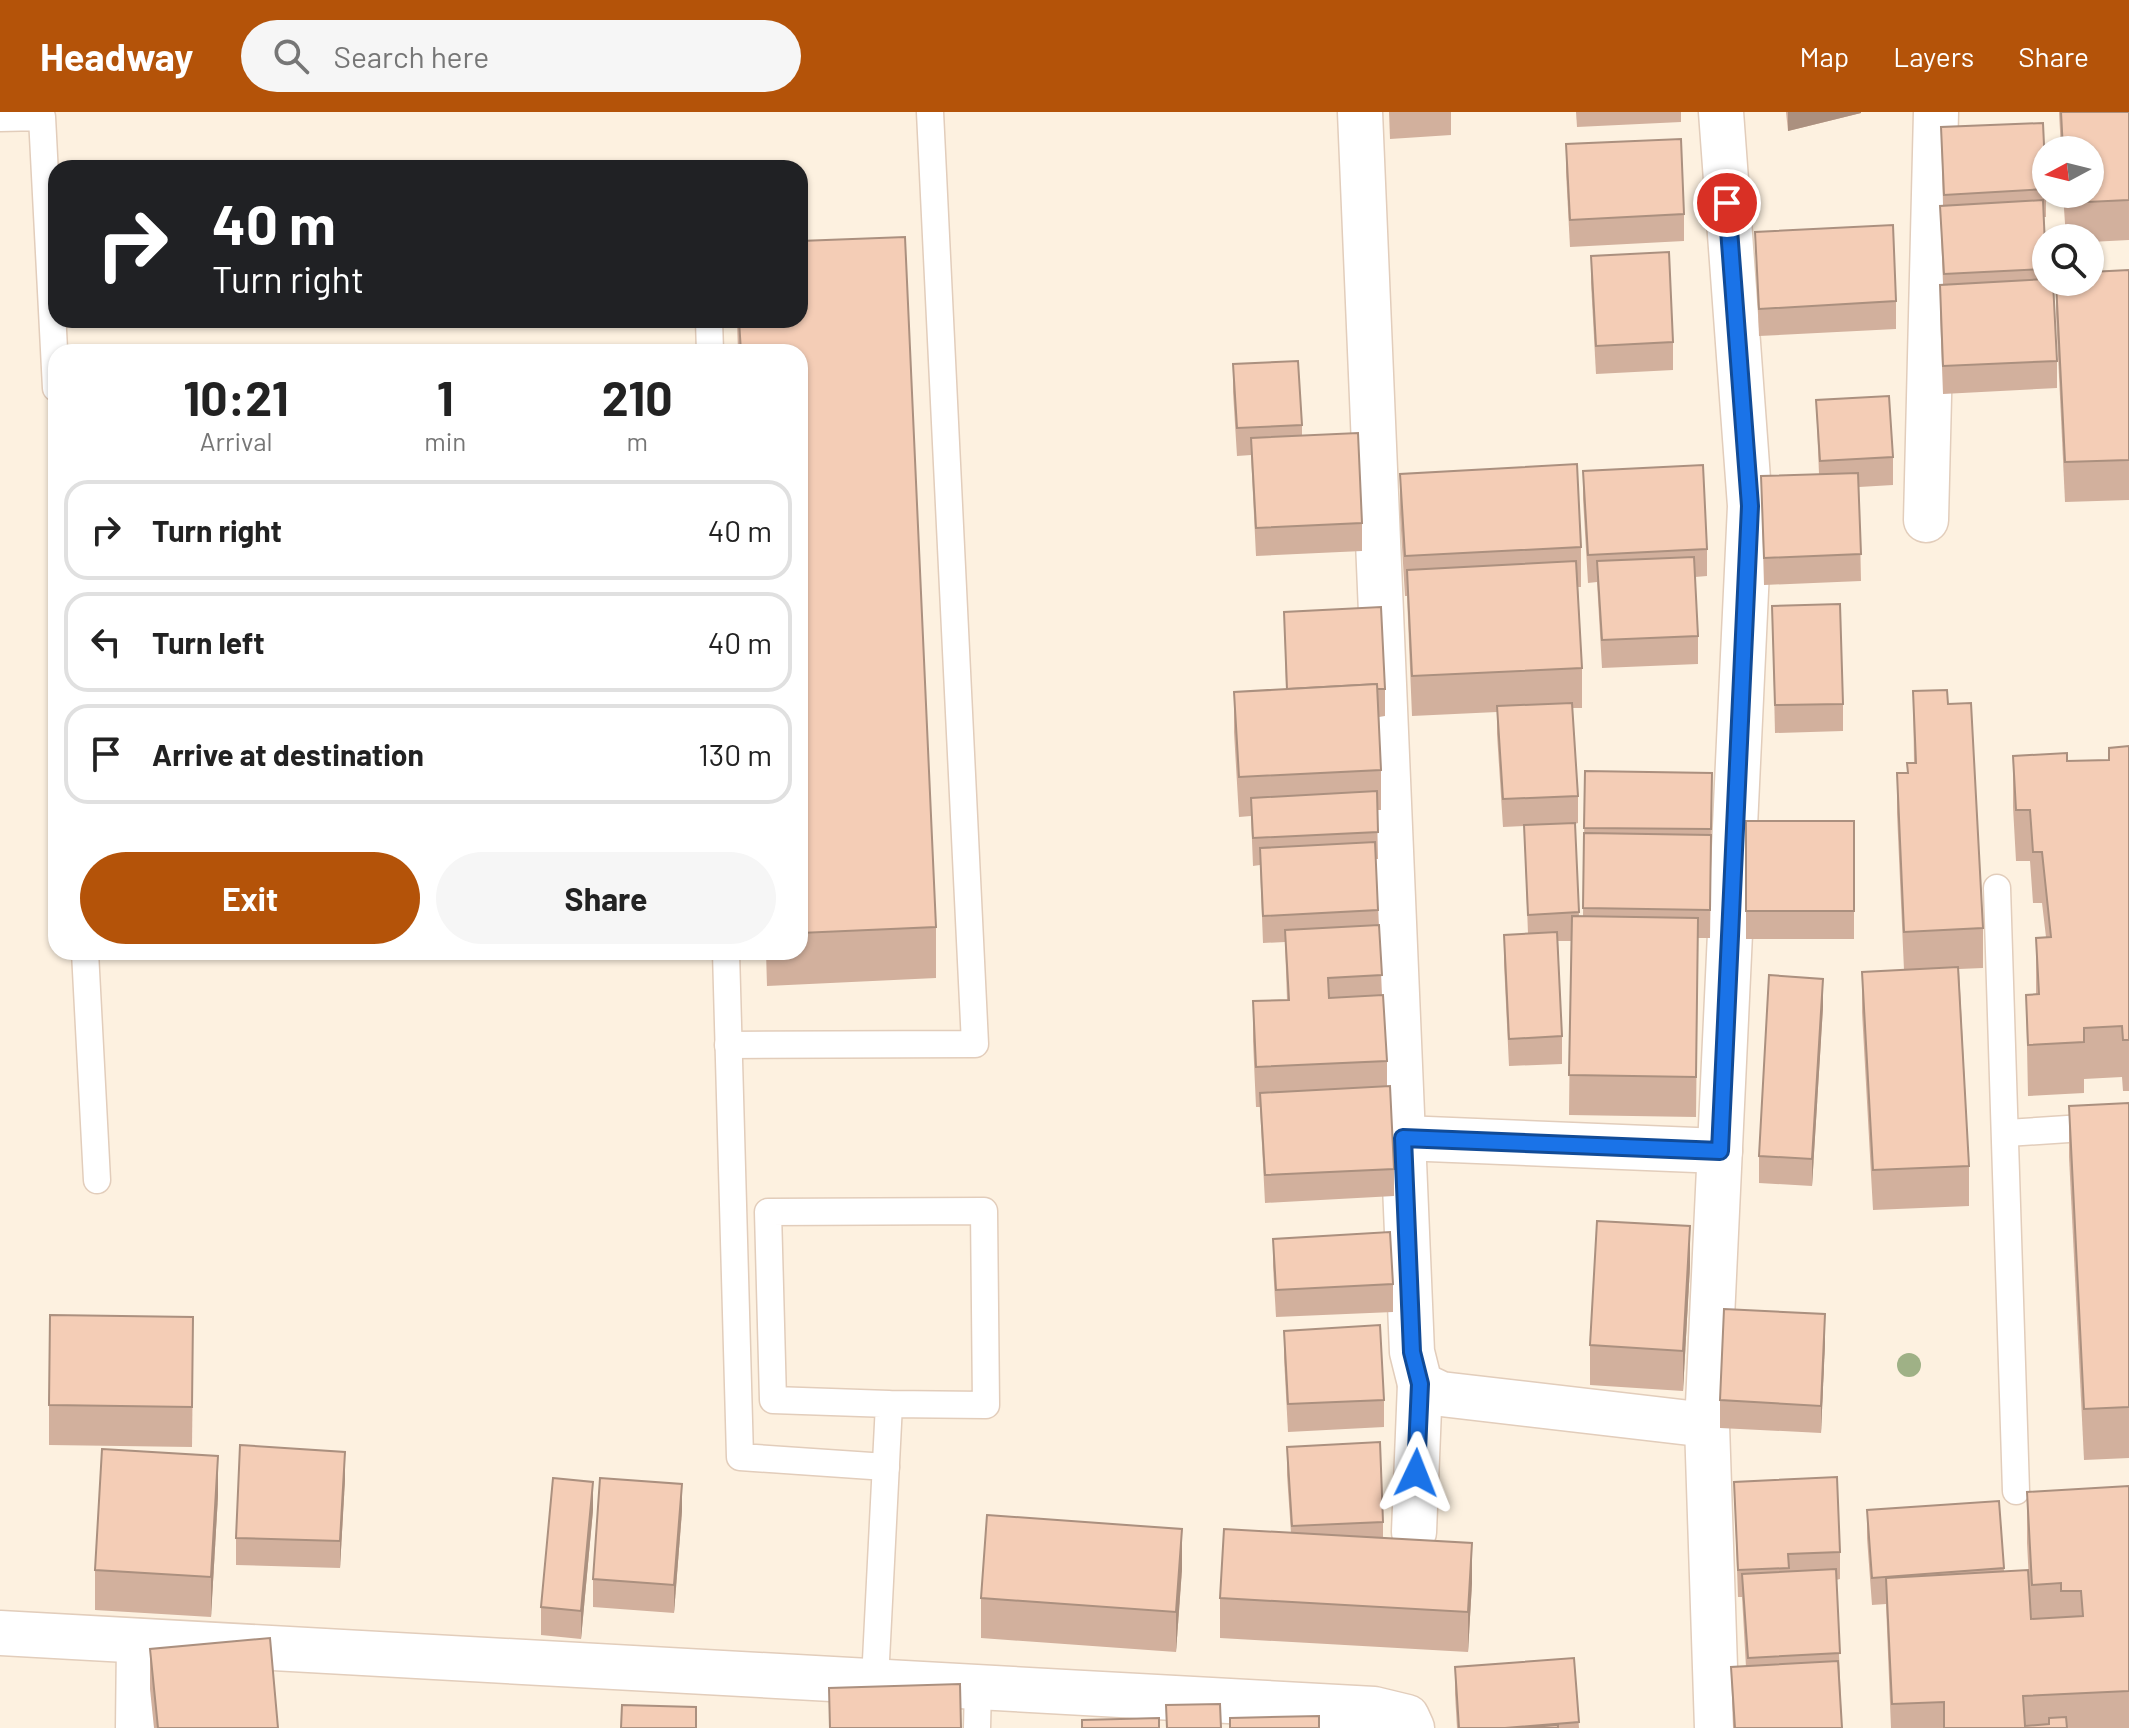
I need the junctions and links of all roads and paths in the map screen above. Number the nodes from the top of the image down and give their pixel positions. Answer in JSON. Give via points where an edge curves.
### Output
{"nodes":[{"id":1,"x":930,"y":112,"type":"edge"},
{"id":2,"x":1360,"y":112,"type":"edge"},
{"id":3,"x":1721,"y":112,"type":"edge"},
{"id":4,"x":1936,"y":112,"type":"edge"},
{"id":5,"x":0,"y":118,"type":"edge"},
{"id":6,"x":48,"y":233,"type":"edge"},
{"id":7,"x":1926,"y":520,"type":"dead end"},
{"id":8,"x":1997,"y":888,"type":"dead end"},
{"id":9,"x":85,"y":960,"type":"edge"},
{"id":10,"x":726,"y":960,"type":"edge"},
{"id":11,"x":728,"y":1045,"type":"junction"},
{"id":12,"x":2129,"y":1125,"type":"edge"},
{"id":13,"x":2007,"y":1133,"type":"junction"},
{"id":14,"x":1403,"y":1138,"type":"junction"},
{"id":15,"x":1720,"y":1151,"type":"junction"},
{"id":16,"x":97,"y":1180,"type":"dead end"},
{"id":17,"x":1420,"y":1384,"type":"junction"},
{"id":18,"x":889,"y":1404,"type":"junction"},
{"id":19,"x":1707,"y":1425,"type":"junction"},
{"id":20,"x":886,"y":1467,"type":"junction"},
{"id":21,"x":2016,"y":1491,"type":"dead end"},
{"id":22,"x":1414,"y":1532,"type":"dead end"},
{"id":23,"x":0,"y":1633,"type":"edge"},
{"id":24,"x":139,"y":1641,"type":"junction"},
{"id":25,"x":875,"y":1680,"type":"junction"},
{"id":26,"x":978,"y":1707,"type":"edge"},
{"id":27,"x":138,"y":1728,"type":"edge"},
{"id":28,"x":1412,"y":1728,"type":"edge"},
{"id":29,"x":1717,"y":1728,"type":"edge"}],
"edges":[{"from":1,"to":11,"type":"lane","via":[[975,1044]]},
{"from":2,"to":14,"type":"street"},
{"from":3,"to":15,"type":"street","via":[[1750,506]]},
{"from":4,"to":7,"type":"street"},
{"from":5,"to":6,"type":"lane","via":[[42,117]]},
{"from":8,"to":13,"type":"lane"},
{"from":9,"to":16,"type":"lane"},
{"from":10,"to":11,"type":"lane"},
{"from":11,"to":20,"type":"lane","via":[[740,1457]]},
{"from":12,"to":13,"type":"lane"},
{"from":13,"to":21,"type":"lane"},
{"from":14,"to":15,"type":"street"},
{"from":14,"to":17,"type":"street","via":[[1412,1352]]},
{"from":15,"to":19,"type":"street"},
{"from":17,"to":19,"type":"street","via":[[1441,1394]]},
{"from":17,"to":22,"type":"street"},
{"from":18,"to":18,"type":"lane","via":[[986,1405],[984,1211],[768,1212],[773,1400]]},
{"from":18,"to":20,"type":"lane"},
{"from":19,"to":29,"type":"street"},
{"from":20,"to":25,"type":"lane"},
{"from":23,"to":24,"type":"street"},
{"from":24,"to":25,"type":"street"},
{"from":24,"to":27,"type":"street"},
{"from":25,"to":26,"type":"street"},
{"from":26,"to":28,"type":"street","via":[[1374,1709],[1407,1717]]}]}
